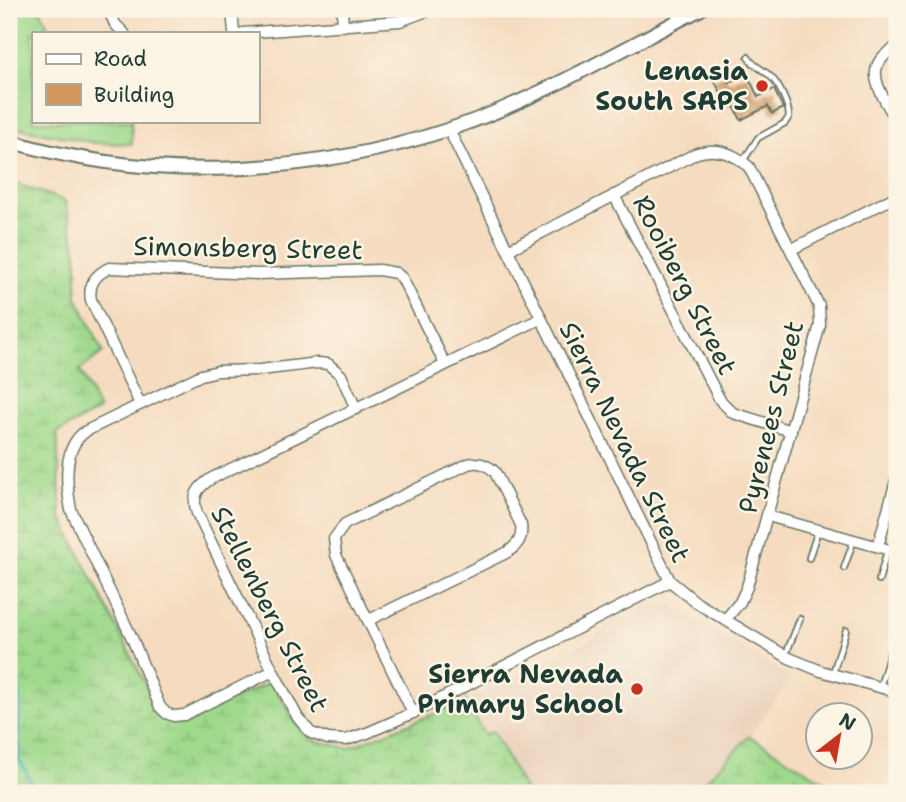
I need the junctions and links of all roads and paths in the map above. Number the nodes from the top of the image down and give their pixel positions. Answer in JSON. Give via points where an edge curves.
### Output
{"nodes":[{"id":1,"x":108,"y":9,"type":"edge"},
{"id":2,"x":232,"y":9,"type":"edge"},
{"id":3,"x":342,"y":9,"type":"edge"},
{"id":4,"x":432,"y":9,"type":"edge"},
{"id":5,"x":701,"y":9,"type":"edge"},
{"id":6,"x":343,"y":26,"type":"junction"},
{"id":7,"x":123,"y":32,"type":"edge"},
{"id":8,"x":234,"y":32,"type":"edge"},
{"id":9,"x":257,"y":32,"type":"edge"},
{"id":10,"x":897,"y":47,"type":"edge"},
{"id":11,"x":748,"y":57,"type":"dead end"},
{"id":12,"x":897,"y":122,"type":"edge"},
{"id":13,"x":449,"y":130,"type":"junction"},
{"id":14,"x":9,"y":141,"type":"edge"},
{"id":15,"x":743,"y":161,"type":"junction"},
{"id":16,"x":614,"y":195,"type":"junction"},
{"id":17,"x":897,"y":196,"type":"edge"},
{"id":18,"x":792,"y":249,"type":"junction"},
{"id":19,"x":508,"y":250,"type":"junction"},
{"id":20,"x":540,"y":319,"type":"junction"},
{"id":21,"x":445,"y":364,"type":"junction"},
{"id":22,"x":141,"y":404,"type":"junction"},
{"id":23,"x":356,"y":409,"type":"junction"},
{"id":24,"x":791,"y":431,"type":"junction"},
{"id":25,"x":897,"y":477,"type":"edge"},
{"id":26,"x":768,"y":516,"type":"junction"},
{"id":27,"x":818,"y":530,"type":"junction"},
{"id":28,"x":854,"y":540,"type":"junction"},
{"id":29,"x":888,"y":549,"type":"edge"},
{"id":30,"x":808,"y":558,"type":"dead end"},
{"id":31,"x":844,"y":568,"type":"dead end"},
{"id":32,"x":879,"y":580,"type":"dead end"},
{"id":33,"x":670,"y":581,"type":"junction"},
{"id":34,"x":726,"y":619,"type":"junction"},
{"id":35,"x":800,"y":619,"type":"dead end"},
{"id":36,"x":369,"y":620,"type":"junction"},
{"id":37,"x":845,"y":630,"type":"dead end"},
{"id":38,"x":892,"y":646,"type":"dead end"},
{"id":39,"x":785,"y":655,"type":"junction"},
{"id":40,"x":273,"y":671,"type":"junction"},
{"id":41,"x":833,"y":674,"type":"junction"},
{"id":42,"x":880,"y":687,"type":"junction"},
{"id":43,"x":897,"y":692,"type":"edge"},
{"id":44,"x":413,"y":713,"type":"junction"}],
"edges":[{"from":1,"to":7,"type":"street"},
{"from":2,"to":8,"type":"street"},
{"from":3,"to":6,"type":"street"},
{"from":4,"to":6,"type":"street","via":[[400,21]]},
{"from":5,"to":13,"type":"street","via":[[535,93]]},
{"from":6,"to":9,"type":"street"},
{"from":10,"to":12,"type":"street","via":[[883,56],[875,74]]},
{"from":11,"to":15,"type":"lane","via":[[770,76],[789,117],[758,138]]},
{"from":13,"to":14,"type":"street","via":[[353,155],[221,169],[102,162]]},
{"from":13,"to":19,"type":"street","name":"Sierra Nevada Street"},
{"from":15,"to":16,"type":"street","via":[[709,150],[697,153]]},
{"from":15,"to":18,"type":"street","name":"Pyrenees Street"},
{"from":16,"to":19,"type":"street"},
{"from":16,"to":24,"type":"street","name":"Rooiberg Street","via":[[727,408],[744,418]]},
{"from":17,"to":18,"type":"street"},
{"from":18,"to":24,"type":"street","name":"Pyrenees Street","via":[[819,306],[820,325]]},
{"from":19,"to":20,"type":"street","name":"Sierra Nevada Street"},
{"from":20,"to":21,"type":"street","name":"Stellenberg Street"},
{"from":20,"to":33,"type":"street","name":"Sierra Nevada Street"},
{"from":21,"to":22,"type":"street","name":"Simonsberg Street","via":[[406,284],[396,273],[109,268],[93,282],[91,300]]},
{"from":21,"to":23,"type":"street","name":"Stellenberg Street"},
{"from":22,"to":23,"type":"street","via":[[209,373],[317,363],[335,369]]},
{"from":22,"to":40,"type":"street","via":[[74,441],[68,456],[69,499],[75,522],[155,696],[166,713],[180,716]]},
{"from":23,"to":40,"type":"street","name":"Stellenberg Street","via":[[212,478],[194,498],[197,513]]},
{"from":24,"to":26,"type":"street","name":"Pyrenees Street"},
{"from":25,"to":29,"type":"street"},
{"from":26,"to":27,"type":"street"},
{"from":26,"to":34,"type":"street","name":"Pyrenees Street","via":[[744,596]]},
{"from":27,"to":28,"type":"street"},
{"from":27,"to":30,"type":"lane"},
{"from":28,"to":29,"type":"street"},
{"from":28,"to":31,"type":"lane"},
{"from":29,"to":32,"type":"lane"},
{"from":33,"to":34,"type":"street","name":"Sierra Nevada Street"},
{"from":33,"to":44,"type":"street","name":"Stellenberg Street"},
{"from":34,"to":39,"type":"street","name":"Sierra Nevada Street"},
{"from":35,"to":39,"type":"lane"},
{"from":36,"to":36,"type":"street","via":[[518,544],[521,525],[490,467],[480,462],[468,464],[341,527],[334,539],[335,555]]},
{"from":36,"to":44,"type":"street"},
{"from":37,"to":41,"type":"lane"},
{"from":38,"to":42,"type":"lane"},
{"from":39,"to":41,"type":"street","name":"Sierra Nevada Street"},
{"from":40,"to":44,"type":"street","name":"Stellenberg Street","via":[[304,726],[323,738],[346,740]]},
{"from":41,"to":42,"type":"street","name":"Sierra Nevada Street"},
{"from":42,"to":43,"type":"street","name":"Sierra Nevada Street"}]}
